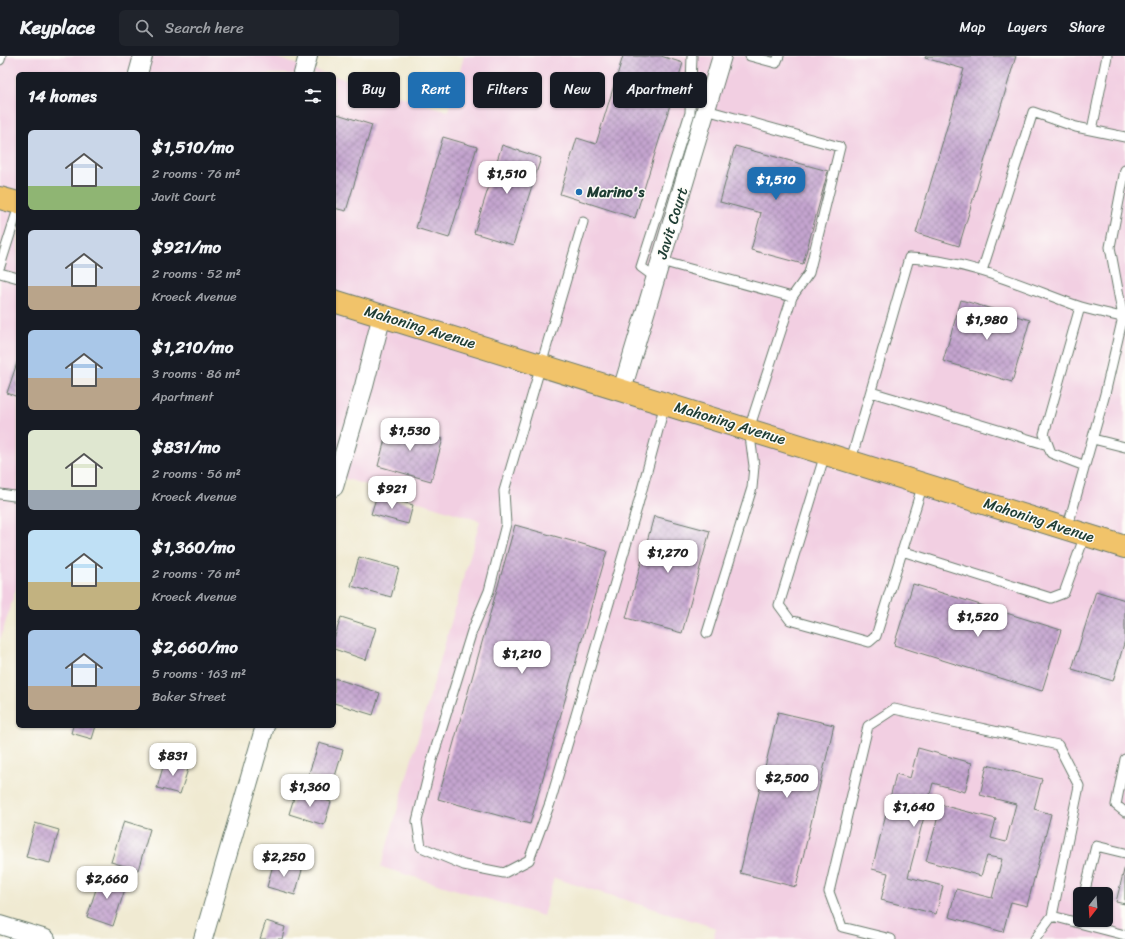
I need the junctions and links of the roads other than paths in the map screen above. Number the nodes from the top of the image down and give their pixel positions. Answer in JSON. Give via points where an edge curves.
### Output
{"nodes":[{"id":1,"x":1,"y":56,"type":"edge"},
{"id":2,"x":143,"y":56,"type":"edge"},
{"id":3,"x":308,"y":56,"type":"edge"},
{"id":4,"x":692,"y":56,"type":"edge"},
{"id":5,"x":722,"y":56,"type":"edge"},
{"id":6,"x":750,"y":56,"type":"edge"},
{"id":7,"x":780,"y":56,"type":"edge"},
{"id":8,"x":1107,"y":56,"type":"edge"},
{"id":9,"x":0,"y":60,"type":"edge"},
{"id":10,"x":139,"y":72,"type":"edge"},
{"id":11,"x":304,"y":72,"type":"edge"},
{"id":12,"x":696,"y":72,"type":"edge"},
{"id":13,"x":707,"y":84,"type":"edge"},
{"id":14,"x":707,"y":96,"type":"edge"},
{"id":15,"x":693,"y":108,"type":"edge"},
{"id":16,"x":698,"y":108,"type":"edge"},
{"id":17,"x":1092,"y":130,"type":"junction"},
{"id":18,"x":1125,"y":137,"type":"edge"},
{"id":19,"x":1125,"y":170,"type":"edge"},
{"id":20,"x":0,"y":198,"type":"edge"},
{"id":21,"x":16,"y":202,"type":"edge"},
{"id":22,"x":16,"y":216,"type":"edge"},
{"id":23,"x":583,"y":222,"type":"dead end"},
{"id":24,"x":0,"y":266,"type":"edge"},
{"id":25,"x":658,"y":269,"type":"junction"},
{"id":26,"x":982,"y":271,"type":"junction"},
{"id":27,"x":0,"y":273,"type":"edge"},
{"id":28,"x":16,"y":277,"type":"edge"},
{"id":29,"x":792,"y":297,"type":"junction"},
{"id":30,"x":336,"y":302,"type":"edge"},
{"id":31,"x":1080,"y":307,"type":"junction"},
{"id":32,"x":382,"y":315,"type":"junction"},
{"id":33,"x":1124,"y":317,"type":"edge"},
{"id":34,"x":541,"y":364,"type":"junction"},
{"id":35,"x":622,"y":390,"type":"junction"},
{"id":36,"x":870,"y":392,"type":"junction"},
{"id":37,"x":666,"y":403,"type":"junction"},
{"id":38,"x":749,"y":429,"type":"junction"},
{"id":39,"x":1093,"y":439,"type":"junction"},
{"id":40,"x":1048,"y":445,"type":"junction"},
{"id":41,"x":1125,"y":447,"type":"edge"},
{"id":42,"x":825,"y":452,"type":"junction"},
{"id":43,"x":851,"y":460,"type":"junction"},
{"id":44,"x":1085,"y":466,"type":"junction"},
{"id":45,"x":336,"y":480,"type":"edge"},
{"id":46,"x":924,"y":483,"type":"junction"},
{"id":47,"x":0,"y":494,"type":"edge"},
{"id":48,"x":16,"y":496,"type":"edge"},
{"id":49,"x":1076,"y":532,"type":"junction"},
{"id":50,"x":1125,"y":547,"type":"edge"},
{"id":51,"x":902,"y":551,"type":"junction"},
{"id":52,"x":707,"y":633,"type":"dead end"},
{"id":53,"x":263,"y":728,"type":"edge"},
{"id":54,"x":1125,"y":760,"type":"edge"},
{"id":55,"x":1125,"y":812,"type":"edge"},
{"id":56,"x":1125,"y":853,"type":"edge"},
{"id":57,"x":1086,"y":887,"type":"edge"},
{"id":58,"x":1052,"y":916,"type":"junction"},
{"id":59,"x":1073,"y":921,"type":"edge"},
{"id":60,"x":0,"y":925,"type":"edge"},
{"id":61,"x":1097,"y":927,"type":"edge"},
{"id":62,"x":1125,"y":934,"type":"edge"},
{"id":63,"x":46,"y":939,"type":"edge"},
{"id":64,"x":202,"y":939,"type":"edge"},
{"id":65,"x":891,"y":939,"type":"edge"},
{"id":66,"x":1035,"y":939,"type":"edge"}],
"edges":[{"from":1,"to":9,"type":"lane"},
{"from":2,"to":10,"type":"street"},
{"from":3,"to":11,"type":"street"},
{"from":4,"to":12,"type":"lane"},
{"from":5,"to":13,"type":"street","name":"Javit Court"},
{"from":6,"to":7,"type":"lane","via":[[776,63]]},
{"from":8,"to":17,"type":"lane"},
{"from":14,"to":29,"type":"lane","via":[[840,148],[809,273]]},
{"from":15,"to":25,"type":"lane","via":[[641,267]]},
{"from":16,"to":25,"type":"street","name":"Javit Court"},
{"from":17,"to":18,"type":"lane"},
{"from":17,"to":26,"type":"lane","via":[[1033,112]]},
{"from":19,"to":33,"type":"lane","via":[[1110,247]]},
{"from":20,"to":21,"type":"main road"},
{"from":22,"to":24,"type":"lane"},
{"from":23,"to":34,"type":"lane"},
{"from":25,"to":29,"type":"lane"},
{"from":25,"to":35,"type":"street","name":"Javit Court"},
{"from":26,"to":31,"type":"lane"},
{"from":26,"to":36,"type":"lane","via":[[934,259],[909,258]]},
{"from":27,"to":28,"type":"lane"},
{"from":29,"to":38,"type":"lane"},
{"from":30,"to":32,"type":"main road","name":"Mahoning Avenue"},
{"from":31,"to":33,"type":"lane"},
{"from":31,"to":40,"type":"lane","via":[[1044,434]]},
{"from":32,"to":34,"type":"main road","name":"Mahoning Avenue"},
{"from":32,"to":45,"type":"street"},
{"from":33,"to":39,"type":"lane"},
{"from":34,"to":35,"type":"main road","name":"Mahoning Avenue"},
{"from":34,"to":37,"type":"lane","via":[[504,491],[506,524],[489,591],[472,631],[432,760],[417,822],[421,847],[464,865],[504,873],[529,860],[552,796]]},
{"from":35,"to":37,"type":"main road","name":"Mahoning Avenue"},
{"from":36,"to":40,"type":"lane"},
{"from":36,"to":43,"type":"lane"},
{"from":37,"to":38,"type":"main road","name":"Mahoning Avenue"},
{"from":38,"to":42,"type":"main road","name":"Mahoning Avenue"},
{"from":38,"to":52,"type":"lane","via":[[754,466],[752,488]]},
{"from":39,"to":41,"type":"lane"},
{"from":39,"to":44,"type":"lane"},
{"from":40,"to":44,"type":"lane","via":[[1050,453]]},
{"from":42,"to":43,"type":"main road","name":"Mahoning Avenue"},
{"from":42,"to":51,"type":"lane","via":[[779,605],[782,610],[790,620],[868,642],[876,636]]},
{"from":43,"to":46,"type":"main road","name":"Mahoning Avenue"},
{"from":44,"to":49,"type":"lane"},
{"from":46,"to":49,"type":"main road","name":"Mahoning Avenue"},
{"from":46,"to":51,"type":"lane"},
{"from":47,"to":48,"type":"lane"},
{"from":49,"to":50,"type":"main road","name":"Mahoning Avenue"},
{"from":49,"to":51,"type":"lane","via":[[1064,593],[1051,598]]},
{"from":53,"to":64,"type":"street"},
{"from":54,"to":55,"type":"lane","via":[[1116,805]]},
{"from":56,"to":57,"type":"lane","via":[[1096,846]]},
{"from":58,"to":59,"type":"lane"},
{"from":58,"to":65,"type":"lane","via":[[1079,786],[1058,745],[894,709],[868,726],[829,892],[842,927]]},
{"from":58,"to":66,"type":"lane"},
{"from":60,"to":63,"type":"street"},
{"from":61,"to":62,"type":"lane"}]}
